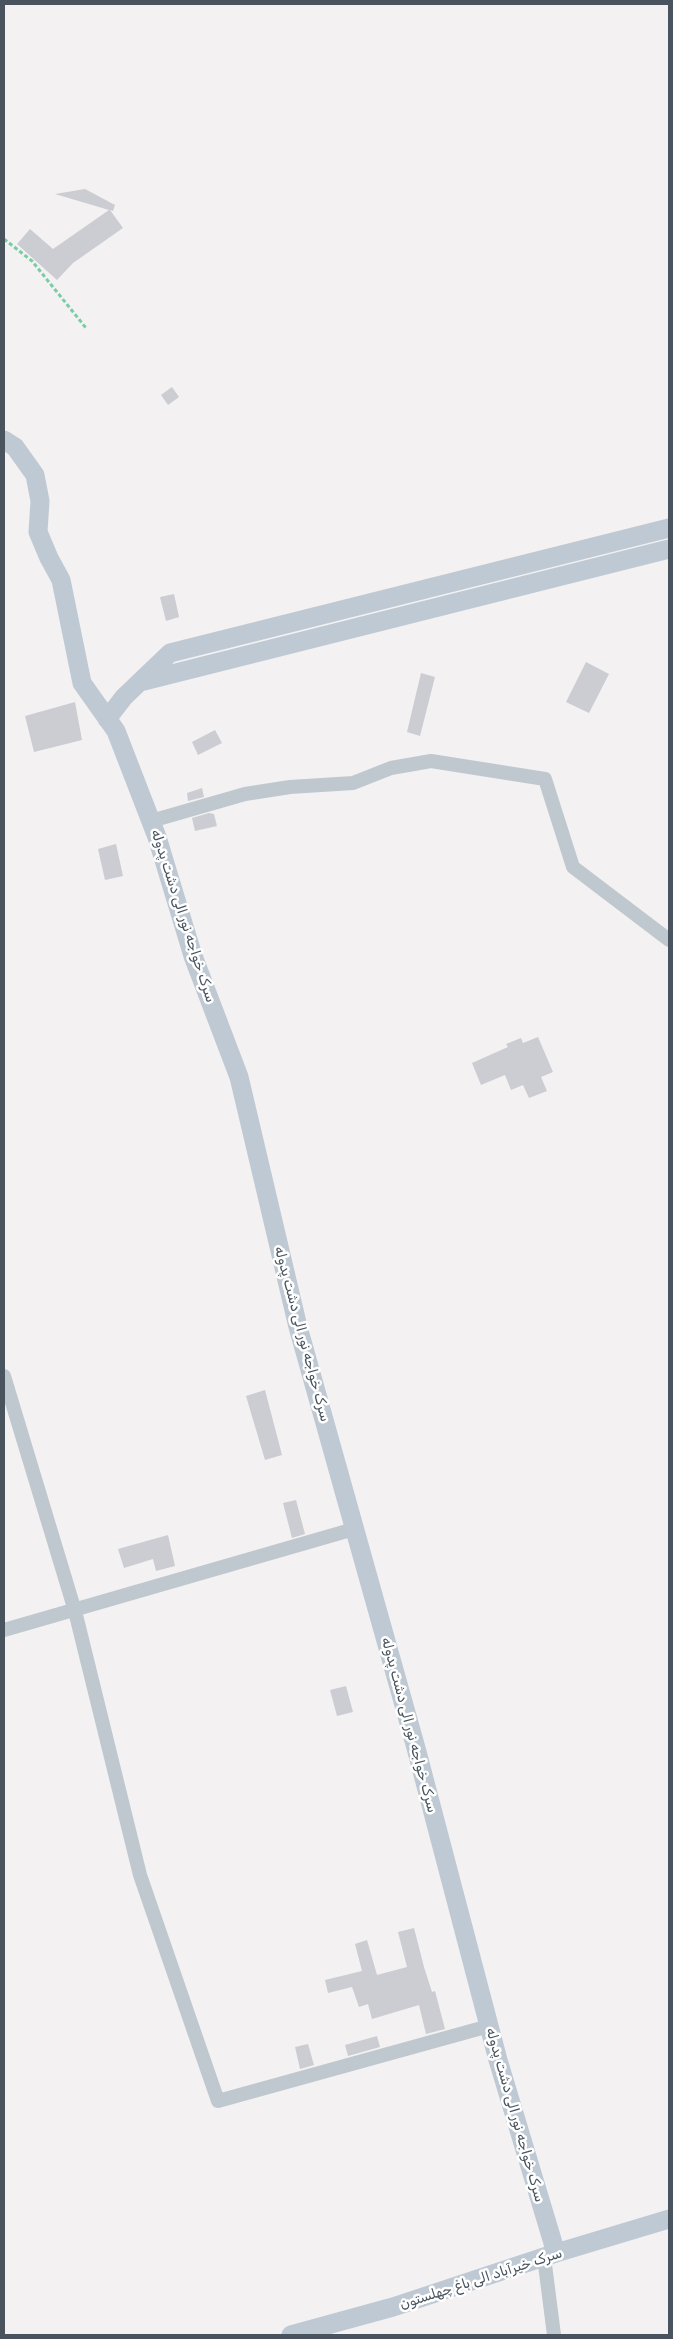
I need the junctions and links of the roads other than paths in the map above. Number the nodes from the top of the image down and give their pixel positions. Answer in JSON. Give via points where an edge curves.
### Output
{"nodes":[{"id":1,"x":4,"y":440,"type":"edge"},
{"id":2,"x":669,"y":528,"type":"edge"},
{"id":3,"x":669,"y":549,"type":"edge"},
{"id":4,"x":142,"y":681,"type":"junction"},
{"id":5,"x":107,"y":719,"type":"junction"},
{"id":6,"x":151,"y":821,"type":"junction"},
{"id":7,"x":669,"y":940,"type":"edge"},
{"id":8,"x":4,"y":1376,"type":"edge"},
{"id":9,"x":354,"y":1529,"type":"junction"},
{"id":10,"x":75,"y":1611,"type":"junction"},
{"id":11,"x":4,"y":1630,"type":"edge"},
{"id":12,"x":489,"y":2026,"type":"junction"},
{"id":13,"x":669,"y":2219,"type":"edge"},
{"id":14,"x":550,"y":2255,"type":"junction"},
{"id":15,"x":291,"y":2335,"type":"edge"},
{"id":16,"x":554,"y":2335,"type":"edge"}],
"edges":[{"from":1,"to":5,"type":"street","name":"سرک خواجه نور الی دشت پدوله","via":[[14,447],[35,475],[40,501],[38,532],[61,580],[82,683]]},
{"from":2,"to":4,"type":"street","via":[[170,653]]},
{"from":3,"to":4,"type":"street"},
{"from":4,"to":5,"type":"street"},
{"from":5,"to":6,"type":"street","name":"سرک خواجه نور الی دشت پدوله","via":[[116,731]]},
{"from":6,"to":7,"type":"street","via":[[245,794],[353,783],[391,768],[431,761],[545,779],[573,868]]},
{"from":6,"to":9,"type":"street","name":"سرک خواجه نور الی دشت پدوله","via":[[193,956],[239,1077],[298,1327]]},
{"from":8,"to":10,"type":"street"},
{"from":9,"to":10,"type":"street"},
{"from":9,"to":12,"type":"street","name":"سرک خواجه نور الی دشت پدوله"},
{"from":10,"to":11,"type":"street"},
{"from":10,"to":12,"type":"street","via":[[140,1875],[218,2101]]},
{"from":12,"to":14,"type":"street","name":"سرک خواجه نور الی دشت پدوله"},
{"from":13,"to":14,"type":"street","name":"سرک خیرآباد الی باغ چهلستون"},
{"from":14,"to":15,"type":"street","name":"سرک خیرآباد الی باغ چهلستون","via":[[393,2307]]},
{"from":14,"to":16,"type":"street"}]}
